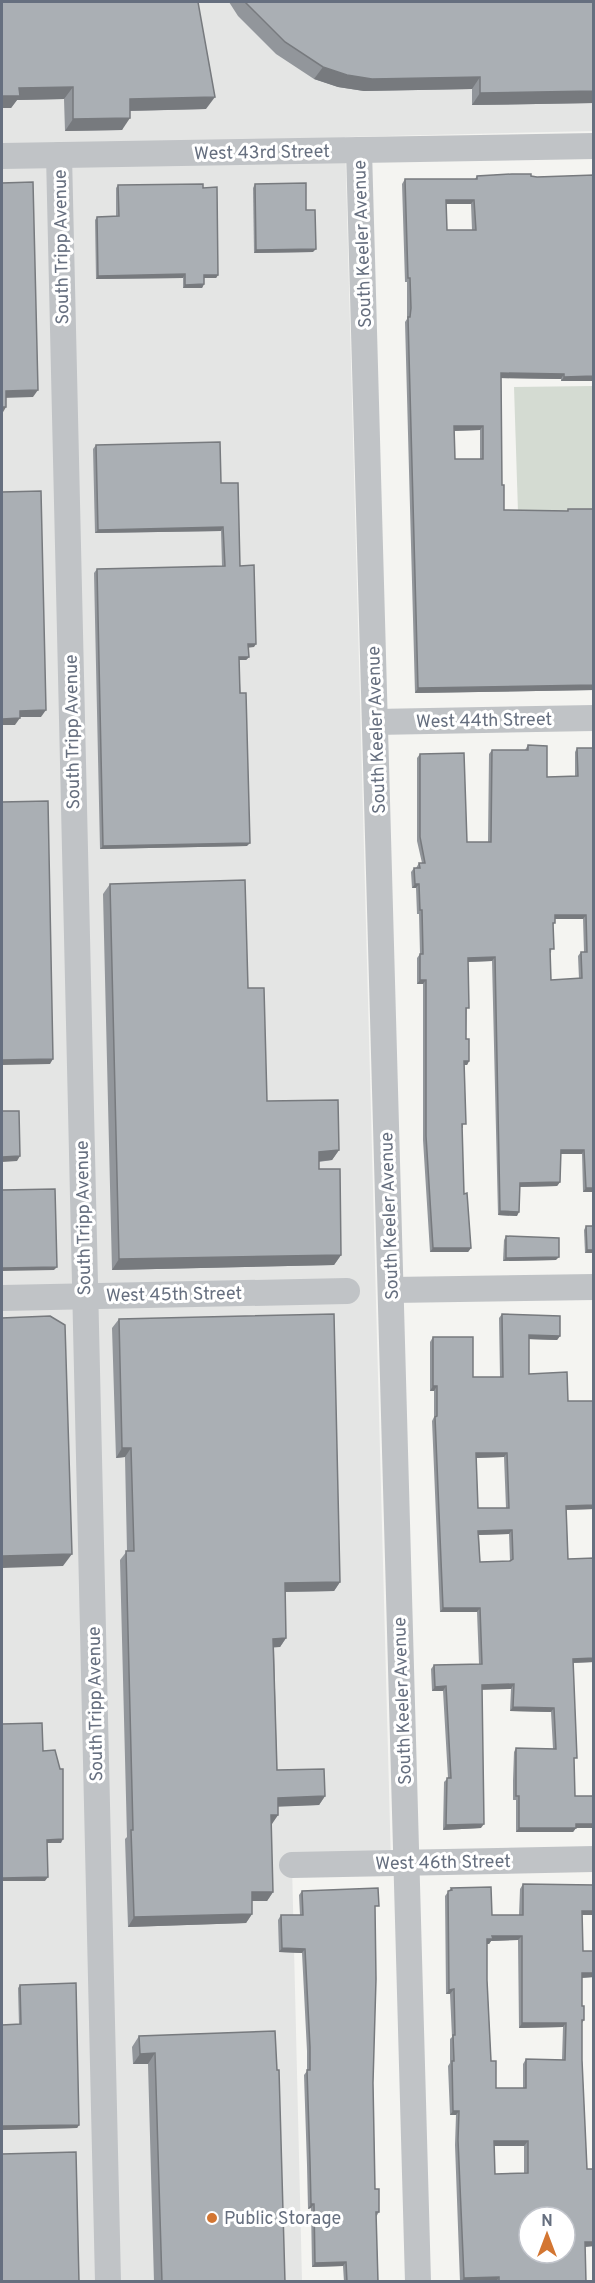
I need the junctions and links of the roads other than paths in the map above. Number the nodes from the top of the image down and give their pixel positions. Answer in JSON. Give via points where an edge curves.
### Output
{"nodes":[{"id":1,"x":594,"y":146,"type":"edge"},
{"id":2,"x":359,"y":150,"type":"junction"},
{"id":3,"x":59,"y":155,"type":"junction"},
{"id":4,"x":2,"y":156,"type":"edge"},
{"id":5,"x":594,"y":718,"type":"edge"},
{"id":6,"x":375,"y":722,"type":"junction"},
{"id":7,"x":594,"y":1287,"type":"edge"},
{"id":8,"x":391,"y":1290,"type":"junction"},
{"id":9,"x":347,"y":1291,"type":"dead end"},
{"id":10,"x":85,"y":1296,"type":"junction"},
{"id":11,"x":2,"y":1298,"type":"edge"},
{"id":12,"x":594,"y":1859,"type":"edge"},
{"id":13,"x":406,"y":1863,"type":"junction"},
{"id":14,"x":292,"y":1865,"type":"dead end"},
{"id":15,"x":108,"y":2282,"type":"edge"},
{"id":16,"x":418,"y":2282,"type":"edge"}],
"edges":[{"from":1,"to":2,"type":"street","name":"West 43rd Street"},
{"from":2,"to":3,"type":"street","name":"West 43rd Street"},
{"from":2,"to":6,"type":"street","name":"South Keeler Avenue"},
{"from":3,"to":4,"type":"street","name":"West 43rd Street"},
{"from":3,"to":10,"type":"street","name":"South Tripp Avenue"},
{"from":5,"to":6,"type":"street","name":"West 44th Street"},
{"from":6,"to":8,"type":"street","name":"South Keeler Avenue"},
{"from":7,"to":8,"type":"street"},
{"from":8,"to":13,"type":"street","name":"South Keeler Avenue"},
{"from":9,"to":10,"type":"street","name":"West 45th Street"},
{"from":10,"to":11,"type":"street","name":"West 45th Street"},
{"from":10,"to":15,"type":"street","name":"South Tripp Avenue"},
{"from":12,"to":13,"type":"street","name":"West 46th Street"},
{"from":13,"to":14,"type":"street","name":"West 46th Street"},
{"from":13,"to":16,"type":"street","name":"South Keeler Avenue"}]}
